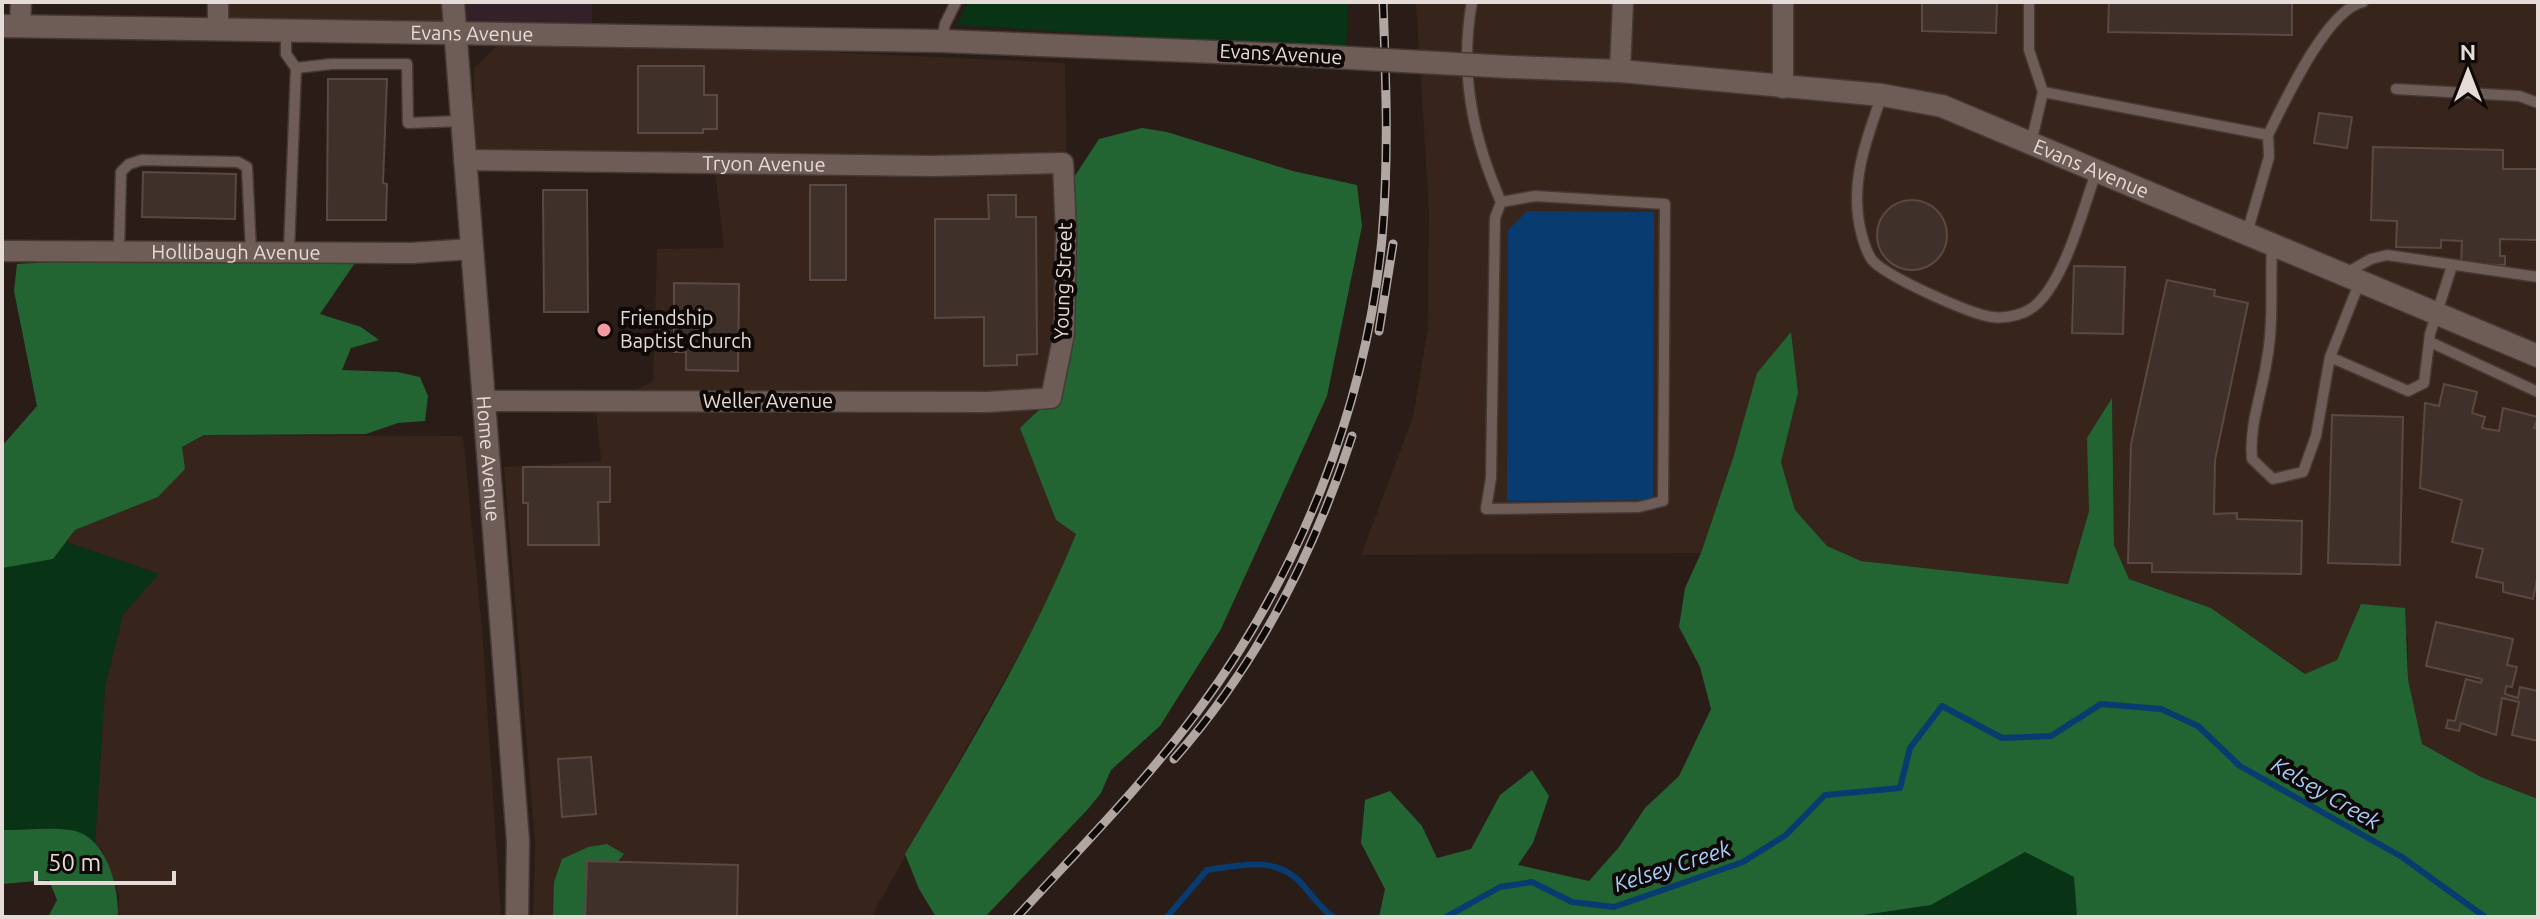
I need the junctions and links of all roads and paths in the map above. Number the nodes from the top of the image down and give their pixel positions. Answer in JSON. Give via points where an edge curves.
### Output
{"nodes":[{"id":1,"x":21,"y":2,"type":"edge"},
{"id":2,"x":218,"y":2,"type":"edge"},
{"id":3,"x":453,"y":2,"type":"edge"},
{"id":4,"x":956,"y":2,"type":"edge"},
{"id":5,"x":1472,"y":2,"type":"edge"},
{"id":6,"x":1623,"y":2,"type":"edge"},
{"id":7,"x":1783,"y":2,"type":"edge"},
{"id":8,"x":2029,"y":2,"type":"edge"},
{"id":9,"x":2356,"y":3,"type":"edge"},
{"id":10,"x":11,"y":26,"type":"edge"},
{"id":11,"x":218,"y":27,"type":"junction"},
{"id":12,"x":286,"y":31,"type":"junction"},
{"id":13,"x":456,"y":32,"type":"junction"},
{"id":14,"x":942,"y":41,"type":"junction"},
{"id":15,"x":296,"y":68,"type":"junction"},
{"id":16,"x":1620,"y":71,"type":"junction"},
{"id":17,"x":1783,"y":88,"type":"junction"},
{"id":18,"x":2396,"y":89,"type":"dead end"},
{"id":19,"x":2043,"y":92,"type":"junction"},
{"id":20,"x":1882,"y":95,"type":"junction"},
{"id":21,"x":2538,"y":103,"type":"edge"},
{"id":22,"x":461,"y":121,"type":"junction"},
{"id":23,"x":2268,"y":135,"type":"junction"},
{"id":24,"x":2031,"y":143,"type":"junction"},
{"id":25,"x":464,"y":160,"type":"junction"},
{"id":26,"x":1063,"y":163,"type":"joint"},
{"id":27,"x":2097,"y":170,"type":"junction"},
{"id":28,"x":1501,"y":202,"type":"junction"},
{"id":29,"x":2247,"y":233,"type":"junction"},
{"id":30,"x":2272,"y":244,"type":"junction"},
{"id":31,"x":119,"y":249,"type":"junction"},
{"id":32,"x":471,"y":249,"type":"junction"},
{"id":33,"x":2,"y":251,"type":"edge"},
{"id":34,"x":251,"y":251,"type":"junction"},
{"id":35,"x":289,"y":251,"type":"junction"},
{"id":36,"x":2452,"y":266,"type":"junction"},
{"id":37,"x":2538,"y":277,"type":"edge"},
{"id":38,"x":2352,"y":278,"type":"junction"},
{"id":39,"x":2437,"y":314,"type":"junction"},
{"id":40,"x":2430,"y":342,"type":"junction"},
{"id":41,"x":2538,"y":356,"type":"edge"},
{"id":42,"x":2330,"y":357,"type":"junction"},
{"id":43,"x":2538,"y":392,"type":"edge"},
{"id":44,"x":1051,"y":398,"type":"joint"},
{"id":45,"x":485,"y":401,"type":"junction"},
{"id":46,"x":517,"y":917,"type":"edge"}],
"edges":[{"from":1,"to":10,"type":"street"},
{"from":2,"to":11,"type":"street"},
{"from":3,"to":13,"type":"street","name":"Home Avenue"},
{"from":4,"to":14,"type":"lane"},
{"from":5,"to":28,"type":"lane","via":[[1468,102],[1481,156]]},
{"from":6,"to":16,"type":"street"},
{"from":7,"to":17,"type":"street"},
{"from":8,"to":19,"type":"lane","via":[[2029,50]]},
{"from":9,"to":23,"type":"lane","via":[[2303,66]]},
{"from":10,"to":11,"type":"street","name":"Evans Avenue"},
{"from":11,"to":12,"type":"street","name":"Evans Avenue"},
{"from":12,"to":13,"type":"street","name":"Evans Avenue"},
{"from":12,"to":15,"type":"lane","via":[[286,54]]},
{"from":13,"to":14,"type":"street","name":"Evans Avenue"},
{"from":13,"to":22,"type":"street","name":"Home Avenue"},
{"from":14,"to":16,"type":"street","name":"Evans Avenue","bridge":true},
{"from":15,"to":22,"type":"lane","via":[[407,64],[408,123]]},
{"from":15,"to":35,"type":"lane"},
{"from":16,"to":17,"type":"street","name":"Evans Avenue"},
{"from":17,"to":20,"type":"street","name":"Evans Avenue"},
{"from":18,"to":21,"type":"lane","via":[[2519,96]]},
{"from":19,"to":23,"type":"lane"},
{"from":19,"to":24,"type":"lane"},
{"from":20,"to":24,"type":"street","name":"Evans Avenue","via":[[1942,106]]},
{"from":20,"to":27,"type":"lane","via":[[1860,162],[1856,193],[1871,258],[1891,276],[1989,317],[2020,313],[2050,289]]},
{"from":22,"to":25,"type":"street","name":"Home Avenue"},
{"from":23,"to":29,"type":"lane","via":[[2269,157]]},
{"from":24,"to":27,"type":"street","name":"Evans Avenue"},
{"from":25,"to":26,"type":"street","name":"Tryon Avenue"},
{"from":25,"to":32,"type":"street","name":"Home Avenue"},
{"from":26,"to":44,"type":"street","name":"Young Street","via":[[1064,334]]},
{"from":27,"to":29,"type":"street","name":"Evans Avenue"},
{"from":28,"to":28,"type":"lane","via":[[1495,218],[1491,478],[1486,509],[1639,507],[1663,501],[1665,204],[1535,196]]},
{"from":29,"to":30,"type":"street","name":"Evans Avenue"},
{"from":30,"to":38,"type":"street","name":"Evans Avenue"},
{"from":30,"to":42,"type":"lane","via":[[2267,360],[2250,436],[2252,459],[2273,479],[2303,472],[2316,436]]},
{"from":31,"to":33,"type":"street","name":"Hollibaugh Avenue"},
{"from":31,"to":34,"type":"street","name":"Hollibaugh Avenue"},
{"from":31,"to":34,"type":"lane","via":[[121,172],[142,160],[238,162],[247,167]]},
{"from":32,"to":35,"type":"street","name":"Hollibaugh Avenue"},
{"from":32,"to":45,"type":"street","name":"Home Avenue"},
{"from":34,"to":35,"type":"street","name":"Hollibaugh Avenue"},
{"from":36,"to":37,"type":"lane"},
{"from":36,"to":38,"type":"lane","via":[[2387,255],[2371,259]]},
{"from":36,"to":39,"type":"lane"},
{"from":38,"to":39,"type":"street","name":"Evans Avenue"},
{"from":38,"to":42,"type":"lane"},
{"from":39,"to":40,"type":"lane"},
{"from":39,"to":41,"type":"street","name":"Evans Avenue"},
{"from":40,"to":42,"type":"lane","via":[[2424,383],[2408,391]]},
{"from":40,"to":43,"type":"lane"},
{"from":44,"to":45,"type":"street","name":"Weller Avenue"},
{"from":45,"to":46,"type":"street","name":"Home Avenue","via":[[518,841]]}]}
